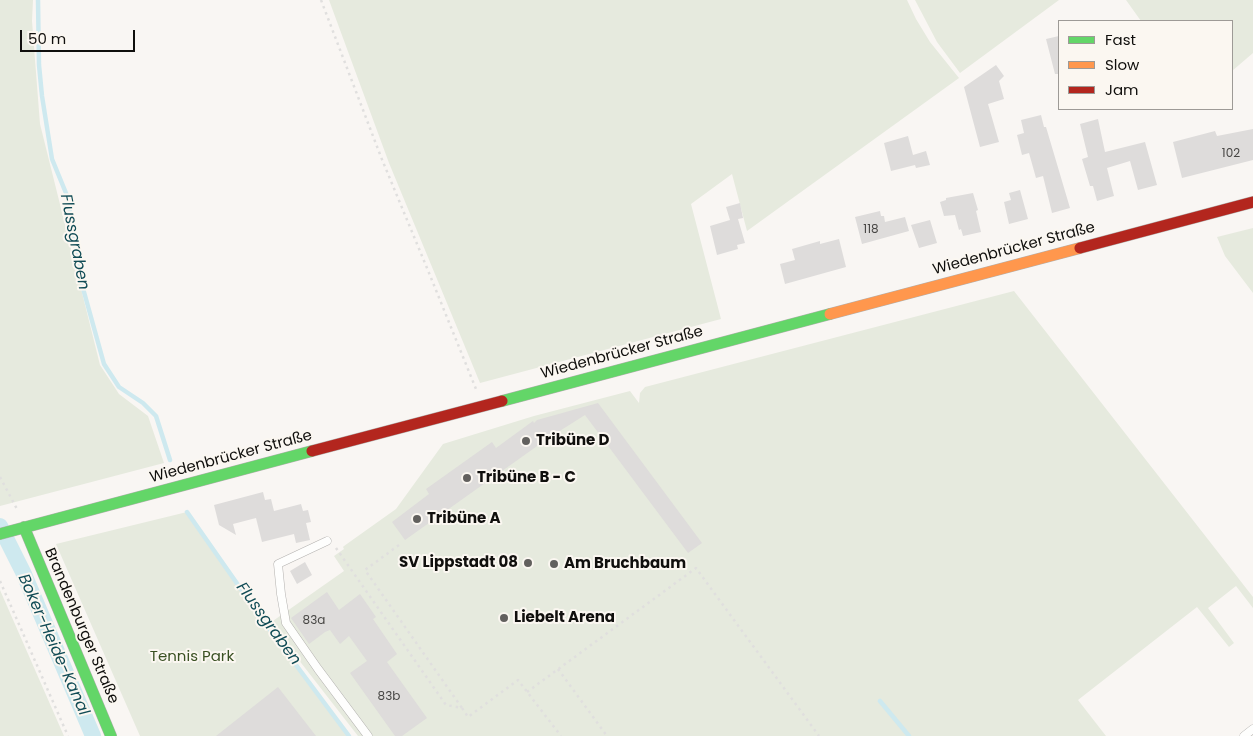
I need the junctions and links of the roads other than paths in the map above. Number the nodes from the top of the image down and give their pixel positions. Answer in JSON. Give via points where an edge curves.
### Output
{"nodes":[{"id":1,"x":1253,"y":202,"type":"edge"},
{"id":2,"x":24,"y":527,"type":"junction"},
{"id":3,"x":0,"y":534,"type":"edge"},
{"id":4,"x":326,"y":541,"type":"dead end"},
{"id":5,"x":1253,"y":729,"type":"edge"},
{"id":6,"x":111,"y":736,"type":"edge"},
{"id":7,"x":368,"y":736,"type":"edge"},
{"id":8,"x":1244,"y":736,"type":"edge"}],
"edges":[{"from":1,"to":2,"type":"street","name":"Wiedenbrücker Straße"},
{"from":2,"to":3,"type":"street","name":"Wiedenbrücker Straße"},
{"from":2,"to":6,"type":"street","name":"Brandenburger Straße"},
{"from":4,"to":7,"type":"lane","via":[[278,564],[286,623]]},
{"from":5,"to":8,"type":"lane"}]}
